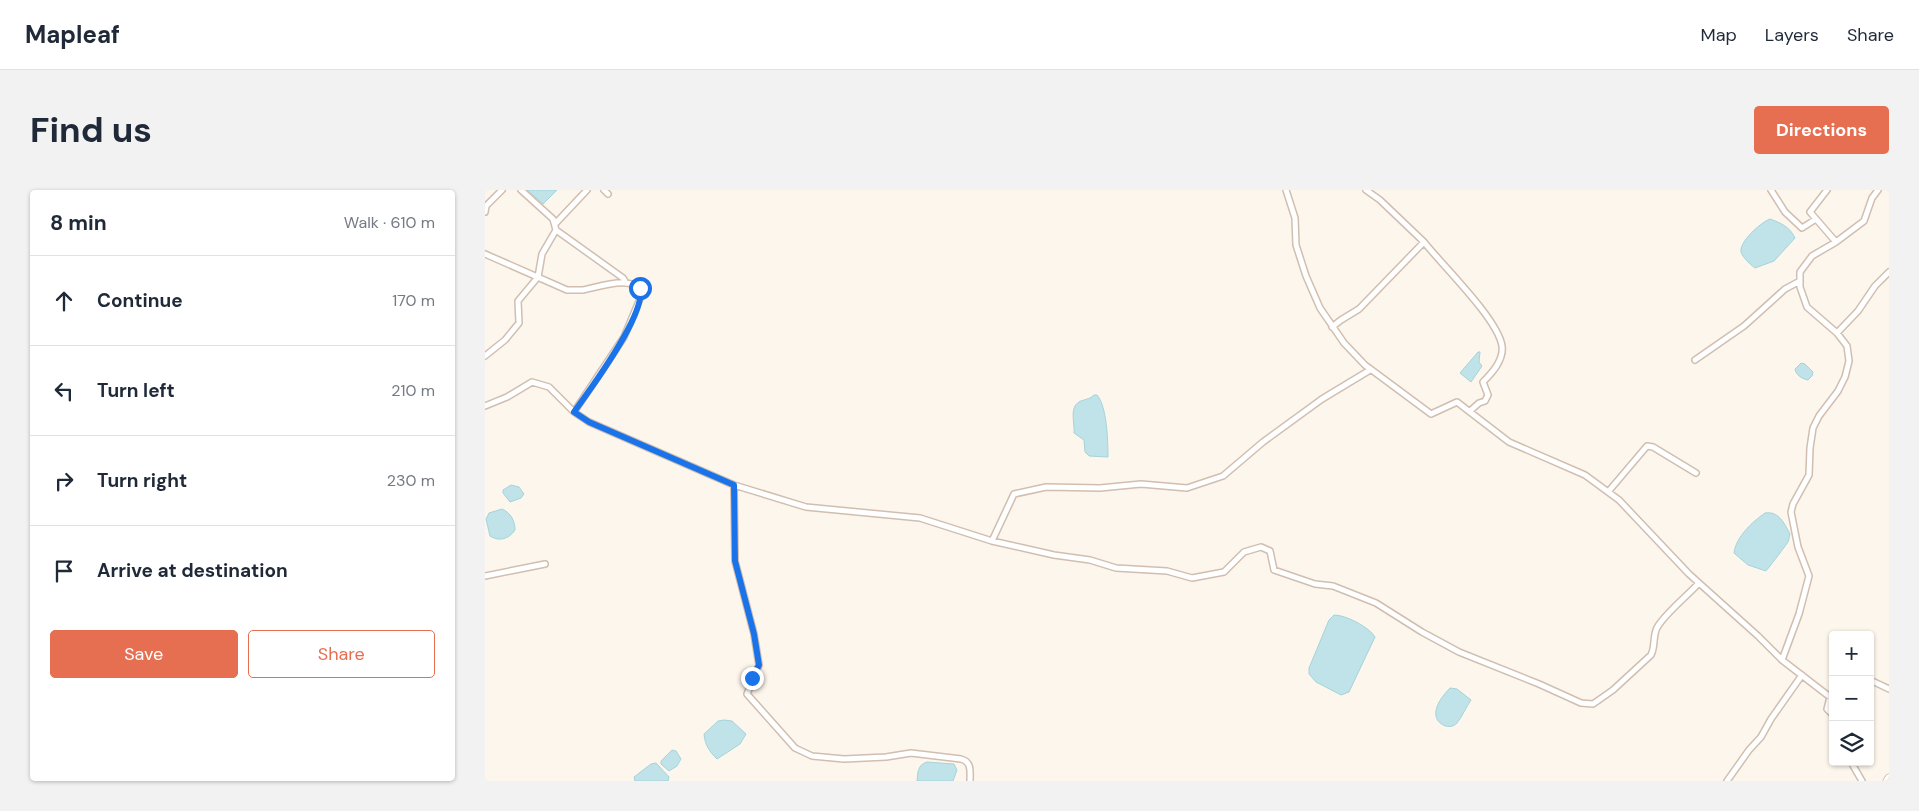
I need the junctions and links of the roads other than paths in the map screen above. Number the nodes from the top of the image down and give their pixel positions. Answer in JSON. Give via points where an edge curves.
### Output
{"nodes":[{"id":1,"x":502,"y":190,"type":"edge"},
{"id":2,"x":521,"y":190,"type":"edge"},
{"id":3,"x":587,"y":190,"type":"edge"},
{"id":4,"x":1286,"y":190,"type":"edge"},
{"id":5,"x":1366,"y":190,"type":"edge"},
{"id":6,"x":1771,"y":190,"type":"edge"},
{"id":7,"x":1827,"y":190,"type":"edge"},
{"id":8,"x":1878,"y":190,"type":"edge"},
{"id":9,"x":485,"y":212,"type":"edge"},
{"id":10,"x":1816,"y":219,"type":"junction"},
{"id":11,"x":556,"y":227,"type":"junction"},
{"id":12,"x":1424,"y":242,"type":"junction"},
{"id":13,"x":1835,"y":242,"type":"junction"},
{"id":14,"x":485,"y":254,"type":"edge"},
{"id":15,"x":1889,"y":272,"type":"edge"},
{"id":16,"x":538,"y":278,"type":"junction"},
{"id":17,"x":1800,"y":281,"type":"junction"},
{"id":18,"x":626,"y":283,"type":"junction"},
{"id":19,"x":1333,"y":327,"type":"junction"},
{"id":20,"x":1837,"y":333,"type":"junction"},
{"id":21,"x":485,"y":356,"type":"edge"},
{"id":22,"x":1695,"y":360,"type":"dead end"},
{"id":23,"x":1370,"y":370,"type":"junction"},
{"id":24,"x":485,"y":406,"type":"edge"},
{"id":25,"x":574,"y":412,"type":"junction"},
{"id":26,"x":1470,"y":412,"type":"junction"},
{"id":27,"x":1696,"y":473,"type":"dead end"},
{"id":28,"x":734,"y":485,"type":"junction"},
{"id":29,"x":1608,"y":492,"type":"junction"},
{"id":30,"x":992,"y":541,"type":"junction"},
{"id":31,"x":545,"y":564,"type":"dead end"},
{"id":32,"x":485,"y":576,"type":"edge"},
{"id":33,"x":1699,"y":583,"type":"junction"},
{"id":34,"x":1782,"y":660,"type":"junction"},
{"id":35,"x":1802,"y":675,"type":"junction"},
{"id":36,"x":1874,"y":682,"type":"edge"},
{"id":37,"x":1889,"y":690,"type":"edge"},
{"id":38,"x":1829,"y":696,"type":"edge"},
{"id":39,"x":1853,"y":766,"type":"edge"},
{"id":40,"x":1889,"y":778,"type":"edge"},
{"id":41,"x":970,"y":781,"type":"edge"},
{"id":42,"x":1727,"y":781,"type":"edge"},
{"id":43,"x":1862,"y":781,"type":"edge"},
{"id":44,"x":1887,"y":781,"type":"edge"}],
"edges":[{"from":1,"to":9,"type":"street","via":[[486,206]]},
{"from":2,"to":11,"type":"street","via":[[553,219]]},
{"from":3,"to":11,"type":"street"},
{"from":4,"to":19,"type":"street","via":[[1295,218],[1296,244],[1303,268],[1320,308]]},
{"from":5,"to":12,"type":"street"},
{"from":6,"to":10,"type":"street","via":[[1785,212],[1803,228]]},
{"from":7,"to":10,"type":"street","via":[[1810,212]]},
{"from":8,"to":13,"type":"street","via":[[1864,221]]},
{"from":10,"to":13,"type":"street"},
{"from":11,"to":16,"type":"street","via":[[542,254]]},
{"from":11,"to":18,"type":"street"},
{"from":12,"to":19,"type":"street","via":[[1359,309]]},
{"from":12,"to":26,"type":"street","via":[[1479,306],[1503,348],[1498,365],[1483,382],[1488,395],[1485,401]]},
{"from":13,"to":17,"type":"street","via":[[1812,256],[1801,272]]},
{"from":14,"to":16,"type":"street"},
{"from":15,"to":20,"type":"street"},
{"from":16,"to":18,"type":"street","via":[[567,290]]},
{"from":16,"to":21,"type":"street","via":[[518,301],[519,323]]},
{"from":17,"to":20,"type":"street","via":[[1807,307]]},
{"from":17,"to":22,"type":"street","via":[[1785,289],[1744,326]]},
{"from":18,"to":25,"type":"street","via":[[633,283],[642,294],[635,313],[624,337]]},
{"from":19,"to":23,"type":"street"},
{"from":20,"to":34,"type":"street","via":[[1847,346],[1849,361],[1838,391],[1813,428],[1809,475],[1791,512],[1797,547],[1809,576]]},
{"from":23,"to":26,"type":"street","via":[[1431,414],[1457,402]]},
{"from":23,"to":30,"type":"street","via":[[1322,399],[1223,476],[1187,488],[1141,484],[1100,488],[1046,487],[1014,494]]},
{"from":24,"to":25,"type":"street","via":[[532,382],[549,387]]},
{"from":25,"to":28,"type":"street","via":[[589,422]]},
{"from":26,"to":29,"type":"street","via":[[1509,442],[1585,476]]},
{"from":27,"to":29,"type":"street","via":[[1647,446]]},
{"from":28,"to":30,"type":"street","via":[[806,507],[920,518]]},
{"from":28,"to":41,"type":"street","via":[[735,561],[759,665],[747,694],[795,748],[812,756],[844,759],[911,753],[961,759],[969,764]]},
{"from":29,"to":33,"type":"street"},
{"from":30,"to":33,"type":"street","via":[[1116,568],[1167,571],[1192,578],[1224,572],[1244,552],[1261,548],[1270,551],[1274,570],[1315,584],[1333,586],[1376,603],[1459,652],[1581,703],[1593,704],[1651,655],[1658,626]]},
{"from":31,"to":32,"type":"street"},
{"from":33,"to":34,"type":"street"},
{"from":34,"to":35,"type":"street"},
{"from":35,"to":38,"type":"street"},
{"from":35,"to":42,"type":"street"},
{"from":36,"to":37,"type":"street"},
{"from":39,"to":43,"type":"street"},
{"from":40,"to":44,"type":"main road"}]}
